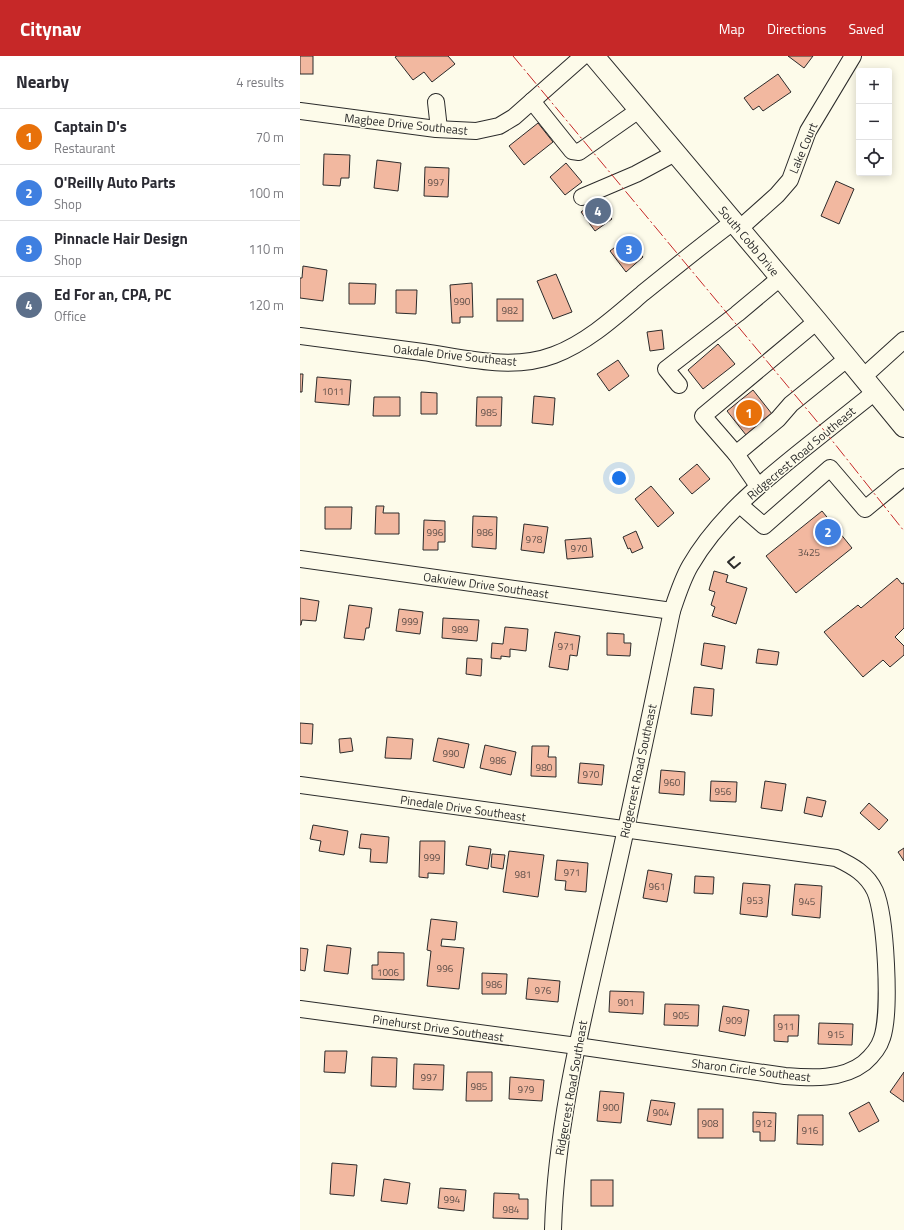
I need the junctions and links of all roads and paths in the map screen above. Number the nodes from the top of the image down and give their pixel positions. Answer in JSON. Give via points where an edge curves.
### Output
{"nodes":[{"id":1,"x":583,"y":56,"type":"edge"},
{"id":2,"x":594,"y":56,"type":"edge"},
{"id":3,"x":853,"y":56,"type":"edge"},
{"id":4,"x":532,"y":101,"type":"junction"},
{"id":5,"x":436,"y":102,"type":"dead end"},
{"id":6,"x":639,"y":110,"type":"junction"},
{"id":7,"x":300,"y":112,"type":"edge"},
{"id":8,"x":439,"y":129,"type":"junction"},
{"id":9,"x":675,"y":153,"type":"junction"},
{"id":10,"x":582,"y":197,"type":"dead end"},
{"id":11,"x":736,"y":226,"type":"junction"},
{"id":12,"x":780,"y":278,"type":"junction"},
{"id":13,"x":817,"y":321,"type":"junction"},
{"id":14,"x":300,"y":336,"type":"edge"},
{"id":15,"x":904,"y":340,"type":"edge"},
{"id":16,"x":848,"y":358,"type":"junction"},
{"id":17,"x":869,"y":384,"type":"junction"},
{"id":18,"x":679,"y":385,"type":"dead end"},
{"id":19,"x":904,"y":427,"type":"edge"},
{"id":20,"x":736,"y":454,"type":"junction"},
{"id":21,"x":904,"y":476,"type":"edge"},
{"id":22,"x":758,"y":486,"type":"junction"},
{"id":23,"x":740,"y":505,"type":"junction"},
{"id":24,"x":300,"y":559,"type":"edge"},
{"id":25,"x":672,"y":611,"type":"junction"},
{"id":26,"x":300,"y":785,"type":"edge"},
{"id":27,"x":626,"y":830,"type":"junction"},
{"id":28,"x":300,"y":1009,"type":"edge"},
{"id":29,"x":576,"y":1046,"type":"junction"},
{"id":30,"x":553,"y":1230,"type":"edge"}],
"edges":[{"from":1,"to":4,"type":"street","name":"Magbee Drive Southeast"},
{"from":2,"to":6,"type":"main road","name":"South Cobb Drive"},
{"from":3,"to":11,"type":"street","name":"Lake Court","via":[[808,131],[790,180],[777,195]]},
{"from":4,"to":6,"type":"street","via":[[572,151],[579,152]]},
{"from":4,"to":8,"type":"street","name":"Magbee Drive Southeast","via":[[499,126],[476,131]]},
{"from":5,"to":8,"type":"street"},
{"from":6,"to":9,"type":"main road","name":"South Cobb Drive"},
{"from":7,"to":8,"type":"street","name":"Magbee Drive Southeast"},
{"from":9,"to":10,"type":"street","via":[[636,174]]},
{"from":9,"to":11,"type":"main road","name":"South Cobb Drive"},
{"from":11,"to":12,"type":"main road","name":"South Cobb Drive"},
{"from":11,"to":14,"type":"street","name":"Oakdale Drive Southeast","via":[[697,249],[585,340],[540,359],[517,363],[500,362]]},
{"from":12,"to":13,"type":"main road","name":"South Cobb Drive"},
{"from":12,"to":18,"type":"street","via":[[666,370]]},
{"from":13,"to":16,"type":"main road","name":"South Cobb Drive"},
{"from":13,"to":20,"type":"street","via":[[703,416]]},
{"from":15,"to":17,"type":"street","name":"Ridgecrest Road Southeast"},
{"from":16,"to":17,"type":"main road","name":"South Cobb Drive"},
{"from":16,"to":20,"type":"street","via":[[791,404],[778,419]]},
{"from":17,"to":19,"type":"main road","name":"South Cobb Drive"},
{"from":17,"to":22,"type":"street","name":"Ridgecrest Road Southeast"},
{"from":20,"to":22,"type":"street"},
{"from":21,"to":23,"type":"street","via":[[865,509],[830,468],[764,526]]},
{"from":22,"to":23,"type":"street","name":"Ridgecrest Road Southeast"},
{"from":23,"to":25,"type":"street","name":"Ridgecrest Road Southeast","via":[[718,528],[690,566]]},
{"from":24,"to":25,"type":"street","name":"Oakview Drive Southeast"},
{"from":25,"to":27,"type":"street","name":"Ridgecrest Road Southeast"},
{"from":26,"to":27,"type":"street","name":"Pinedale Drive Southeast"},
{"from":27,"to":29,"type":"street","name":"Ridgecrest Road Southeast"},
{"from":27,"to":29,"type":"street","name":"Sharon Circle Southeast","via":[[822,855],[836,858],[864,874],[874,889],[881,910],[886,1009],[882,1039],[878,1048],[865,1062],[854,1069],[825,1078],[785,1076]]},
{"from":28,"to":29,"type":"street","name":"Pinehurst Drive Southeast"},
{"from":29,"to":30,"type":"street","name":"Ridgecrest Road Southeast","via":[[558,1154]]}]}
